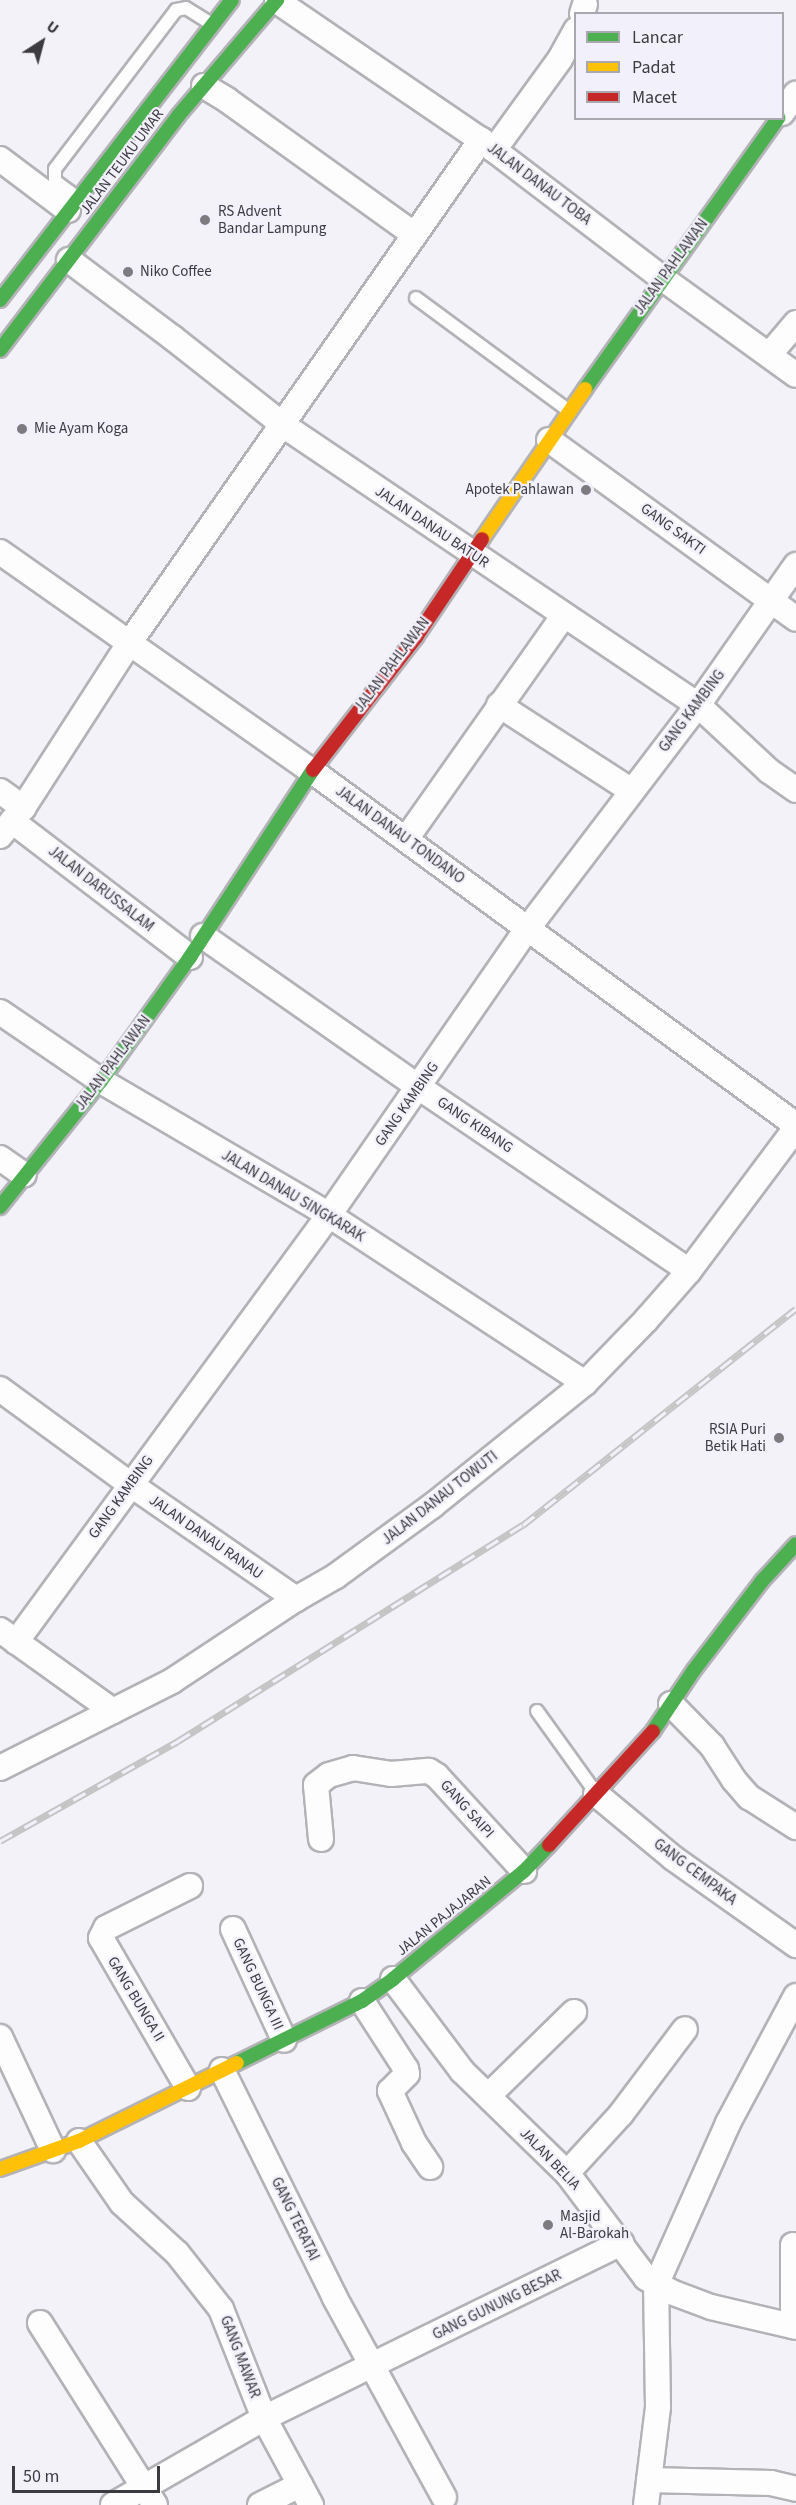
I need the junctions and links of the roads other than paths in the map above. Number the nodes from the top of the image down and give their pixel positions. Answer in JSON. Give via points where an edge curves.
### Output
{"nodes":[{"id":1,"x":231,"y":0,"type":"edge"},
{"id":2,"x":277,"y":0,"type":"edge"},
{"id":3,"x":212,"y":24,"type":"junction"},
{"id":4,"x":574,"y":34,"type":"edge"},
{"id":5,"x":204,"y":86,"type":"junction"},
{"id":6,"x":777,"y":120,"type":"edge"},
{"id":7,"x":488,"y":145,"type":"junction"},
{"id":8,"x":0,"y":159,"type":"edge"},
{"id":9,"x":73,"y":204,"type":"junction"},
{"id":10,"x":415,"y":235,"type":"junction"},
{"id":11,"x":69,"y":260,"type":"junction"},
{"id":12,"x":662,"y":278,"type":"junction"},
{"id":13,"x":416,"y":298,"type":"dead end"},
{"id":14,"x":0,"y":300,"type":"edge"},
{"id":15,"x":796,"y":322,"type":"edge"},
{"id":16,"x":5,"y":338,"type":"edge"},
{"id":17,"x":0,"y":350,"type":"edge"},
{"id":18,"x":769,"y":355,"type":"junction"},
{"id":19,"x":796,"y":375,"type":"edge"},
{"id":20,"x":569,"y":411,"type":"junction"},
{"id":21,"x":283,"y":425,"type":"junction"},
{"id":22,"x":549,"y":440,"type":"junction"},
{"id":23,"x":0,"y":552,"type":"edge"},
{"id":24,"x":471,"y":554,"type":"junction"},
{"id":25,"x":796,"y":565,"type":"edge"},
{"id":26,"x":772,"y":601,"type":"junction"},
{"id":27,"x":564,"y":615,"type":"junction"},
{"id":28,"x":796,"y":619,"type":"edge"},
{"id":29,"x":130,"y":642,"type":"junction"},
{"id":30,"x":499,"y":705,"type":"junction"},
{"id":31,"x":698,"y":705,"type":"junction"},
{"id":32,"x":312,"y":771,"type":"junction"},
{"id":33,"x":796,"y":790,"type":"edge"},
{"id":34,"x":0,"y":791,"type":"edge"},
{"id":35,"x":632,"y":791,"type":"junction"},
{"id":36,"x":12,"y":822,"type":"edge"},
{"id":37,"x":406,"y":839,"type":"junction"},
{"id":38,"x":528,"y":928,"type":"junction"},
{"id":39,"x":203,"y":936,"type":"junction"},
{"id":40,"x":190,"y":957,"type":"junction"},
{"id":41,"x":0,"y":1012,"type":"edge"},
{"id":42,"x":101,"y":1081,"type":"junction"},
{"id":43,"x":420,"y":1088,"type":"junction"},
{"id":44,"x":796,"y":1126,"type":"edge"},
{"id":45,"x":0,"y":1158,"type":"edge"},
{"id":46,"x":24,"y":1175,"type":"junction"},
{"id":47,"x":0,"y":1208,"type":"edge"},
{"id":48,"x":329,"y":1215,"type":"junction"},
{"id":49,"x":689,"y":1271,"type":"junction"},
{"id":50,"x":585,"y":1383,"type":"junction"},
{"id":51,"x":0,"y":1389,"type":"edge"},
{"id":52,"x":130,"y":1484,"type":"junction"},
{"id":53,"x":796,"y":1544,"type":"edge"},
{"id":54,"x":296,"y":1599,"type":"junction"},
{"id":55,"x":8,"y":1636,"type":"edge"},
{"id":56,"x":671,"y":1704,"type":"junction"},
{"id":57,"x":113,"y":1711,"type":"junction"},
{"id":58,"x":537,"y":1711,"type":"dead end"},
{"id":59,"x":0,"y":1768,"type":"edge"},
{"id":60,"x":597,"y":1794,"type":"junction"},
{"id":61,"x":796,"y":1827,"type":"edge"},
{"id":62,"x":321,"y":1839,"type":"dead end"},
{"id":63,"x":524,"y":1871,"type":"junction"},
{"id":64,"x":190,"y":1886,"type":"dead end"},
{"id":65,"x":233,"y":1929,"type":"dead end"},
{"id":66,"x":796,"y":1945,"type":"edge"},
{"id":67,"x":393,"y":1978,"type":"junction"},
{"id":68,"x":796,"y":1996,"type":"edge"},
{"id":69,"x":362,"y":2001,"type":"junction"},
{"id":70,"x":574,"y":2012,"type":"dead end"},
{"id":71,"x":685,"y":2029,"type":"dead end"},
{"id":72,"x":0,"y":2037,"type":"edge"},
{"id":73,"x":284,"y":2040,"type":"junction"},
{"id":74,"x":222,"y":2070,"type":"junction"},
{"id":75,"x":188,"y":2088,"type":"junction"},
{"id":76,"x":489,"y":2095,"type":"junction"},
{"id":77,"x":80,"y":2141,"type":"junction"},
{"id":78,"x":54,"y":2150,"type":"junction"},
{"id":79,"x":430,"y":2167,"type":"dead end"},
{"id":80,"x":0,"y":2169,"type":"edge"},
{"id":81,"x":567,"y":2173,"type":"junction"},
{"id":82,"x":622,"y":2243,"type":"junction"},
{"id":83,"x":794,"y":2245,"type":"dead end"},
{"id":84,"x":656,"y":2285,"type":"junction"},
{"id":85,"x":40,"y":2323,"type":"dead end"},
{"id":86,"x":795,"y":2327,"type":"edge"},
{"id":87,"x":372,"y":2366,"type":"junction"},
{"id":88,"x":264,"y":2418,"type":"junction"},
{"id":89,"x":649,"y":2480,"type":"junction"},
{"id":90,"x":796,"y":2489,"type":"edge"},
{"id":91,"x":305,"y":2495,"type":"edge"},
{"id":92,"x":149,"y":2496,"type":"edge"},
{"id":93,"x":444,"y":2497,"type":"dead end"},
{"id":94,"x":113,"y":2505,"type":"edge"},
{"id":95,"x":260,"y":2505,"type":"edge"},
{"id":96,"x":646,"y":2505,"type":"edge"}],
"edges":[{"from":1,"to":3,"type":"main road","name":"JALAN TEUKU UMAR"},
{"from":2,"to":5,"type":"main road","name":"JALAN TEUKU UMAR"},
{"from":2,"to":7,"type":"street","name":"JALAN DANAU TOBA"},
{"from":3,"to":9,"type":"main road","name":"JALAN TEUKU UMAR"},
{"from":3,"to":9,"type":"lane","via":[[182,7],[169,19],[55,169],[55,181]]},
{"from":4,"to":7,"type":"street","via":[[560,59]]},
{"from":5,"to":10,"type":"street"},
{"from":5,"to":11,"type":"main road","name":"JALAN TEUKU UMAR"},
{"from":6,"to":12,"type":"main road","name":"JALAN PAHLAWAN"},
{"from":7,"to":10,"type":"street"},
{"from":7,"to":12,"type":"street","name":"JALAN DANAU TOBA"},
{"from":8,"to":9,"type":"street"},
{"from":9,"to":14,"type":"main road","name":"JALAN TEUKU UMAR"},
{"from":10,"to":21,"type":"street"},
{"from":11,"to":16,"type":"main road","name":"JALAN TEUKU UMAR"},
{"from":11,"to":21,"type":"street","name":"JALAN DANAU BATUR"},
{"from":12,"to":18,"type":"street","name":"JALAN DANAU TOBA"},
{"from":12,"to":20,"type":"main road","name":"JALAN PAHLAWAN"},
{"from":13,"to":20,"type":"lane"},
{"from":15,"to":18,"type":"street"},
{"from":16,"to":17,"type":"main road","name":"JALAN TEUKU UMAR"},
{"from":18,"to":19,"type":"street","name":"JALAN DANAU TOBA"},
{"from":20,"to":22,"type":"main road","name":"JALAN PAHLAWAN"},
{"from":21,"to":24,"type":"street","name":"JALAN DANAU BATUR"},
{"from":21,"to":29,"type":"street"},
{"from":22,"to":24,"type":"main road","name":"JALAN PAHLAWAN"},
{"from":22,"to":26,"type":"street","name":"GANG SAKTI"},
{"from":23,"to":29,"type":"street","name":"JALAN DANAU TONDANO"},
{"from":24,"to":27,"type":"street","name":"JALAN DANAU BATUR"},
{"from":24,"to":32,"type":"main road","name":"JALAN PAHLAWAN","via":[[416,637]]},
{"from":25,"to":26,"type":"street","name":"GANG KAMBING"},
{"from":26,"to":28,"type":"street","name":"GANG SAKTI"},
{"from":26,"to":31,"type":"street","name":"GANG KAMBING"},
{"from":27,"to":30,"type":"street"},
{"from":27,"to":31,"type":"street","name":"JALAN DANAU BATUR"},
{"from":29,"to":32,"type":"street","name":"JALAN DANAU TONDANO"},
{"from":29,"to":36,"type":"street"},
{"from":30,"to":35,"type":"street"},
{"from":30,"to":37,"type":"street"},
{"from":31,"to":33,"type":"street","name":"JALAN DANAU BATUR","via":[[769,771]]},
{"from":31,"to":35,"type":"street","name":"GANG KAMBING"},
{"from":32,"to":37,"type":"street","name":"JALAN DANAU TONDANO"},
{"from":32,"to":39,"type":"main road","name":"JALAN PAHLAWAN"},
{"from":34,"to":36,"type":"street","name":"JALAN DARUSSALAM"},
{"from":35,"to":38,"type":"street","name":"GANG KAMBING"},
{"from":36,"to":40,"type":"street","name":"JALAN DARUSSALAM"},
{"from":37,"to":38,"type":"street","name":"JALAN DANAU TONDANO"},
{"from":38,"to":43,"type":"street","name":"GANG KAMBING"},
{"from":38,"to":44,"type":"street","name":"JALAN DANAU TONDANO"},
{"from":39,"to":40,"type":"main road","name":"JALAN PAHLAWAN"},
{"from":39,"to":43,"type":"street","name":"GANG KIBANG"},
{"from":40,"to":42,"type":"main road","name":"JALAN PAHLAWAN"},
{"from":41,"to":42,"type":"street","name":"JALAN DANAU SINGKARAK"},
{"from":42,"to":46,"type":"main road","name":"JALAN PAHLAWAN"},
{"from":42,"to":48,"type":"street","name":"JALAN DANAU SINGKARAK"},
{"from":43,"to":48,"type":"street","name":"GANG KAMBING"},
{"from":43,"to":49,"type":"street","name":"GANG KIBANG"},
{"from":44,"to":49,"type":"street","name":"JALAN DANAU TOWUTI"},
{"from":45,"to":46,"type":"street"},
{"from":46,"to":47,"type":"main road","name":"JALAN PAHLAWAN"},
{"from":48,"to":50,"type":"street","name":"JALAN DANAU SINGKARAK"},
{"from":48,"to":52,"type":"street","name":"GANG KAMBING"},
{"from":49,"to":50,"type":"street","name":"JALAN DANAU TOWUTI"},
{"from":50,"to":54,"type":"street","name":"JALAN DANAU TOWUTI","via":[[432,1506],[336,1576]]},
{"from":51,"to":52,"type":"street","name":"JALAN DANAU RANAU"},
{"from":52,"to":54,"type":"street","name":"JALAN DANAU RANAU"},
{"from":52,"to":55,"type":"street","name":"GANG KAMBING"},
{"from":53,"to":56,"type":"main road","name":"JALAN PAJAJARAN","via":[[762,1581]]},
{"from":54,"to":57,"type":"street","name":"JALAN DANAU TOWUTI","via":[[172,1681]]},
{"from":55,"to":57,"type":"street"},
{"from":56,"to":60,"type":"main road","name":"JALAN PAJAJARAN","via":[[648,1738]]},
{"from":56,"to":61,"type":"street","via":[[712,1746],[749,1797]]},
{"from":57,"to":59,"type":"street","name":"JALAN DANAU TOWUTI"},
{"from":58,"to":60,"type":"lane"},
{"from":60,"to":63,"type":"main road","name":"JALAN PAJAJARAN"},
{"from":60,"to":66,"type":"street","name":"GANG CEMPAKA","via":[[673,1858]]},
{"from":62,"to":63,"type":"street","name":"GANG SAIPI","via":[[316,1785],[329,1774],[352,1768],[391,1774],[429,1771]]},
{"from":63,"to":67,"type":"main road","name":"JALAN PAJAJARAN"},
{"from":64,"to":75,"type":"street","name":"GANG BUNGA II","via":[[106,1928],[101,1938]]},
{"from":65,"to":73,"type":"street","name":"GANG BUNGA III"},
{"from":67,"to":69,"type":"main road","name":"JALAN PAJAJARAN"},
{"from":67,"to":76,"type":"street","name":"JALAN BELIA","via":[[462,2072]]},
{"from":68,"to":84,"type":"street","via":[[728,2123]]},
{"from":69,"to":73,"type":"main road","name":"JALAN PAJAJARAN"},
{"from":69,"to":79,"type":"street","via":[[405,2069],[407,2074],[390,2088],[390,2093]]},
{"from":70,"to":76,"type":"street"},
{"from":71,"to":81,"type":"street","via":[[621,2114]]},
{"from":72,"to":78,"type":"street"},
{"from":73,"to":74,"type":"main road","name":"JALAN PAJAJARAN"},
{"from":74,"to":75,"type":"main road","name":"JALAN PAJAJARAN"},
{"from":74,"to":87,"type":"street","name":"GANG TERATAI"},
{"from":75,"to":77,"type":"main road","name":"JALAN PAJAJARAN"},
{"from":76,"to":81,"type":"street","name":"JALAN BELIA"},
{"from":77,"to":78,"type":"main road","name":"JALAN PAJAJARAN"},
{"from":77,"to":88,"type":"street","name":"GANG MAWAR","via":[[122,2203],[177,2253],[221,2308]]},
{"from":78,"to":80,"type":"main road","name":"JALAN PAJAJARAN"},
{"from":81,"to":82,"type":"street","name":"JALAN BELIA"},
{"from":82,"to":84,"type":"street","name":"JALAN BELIA","via":[[642,2275]]},
{"from":82,"to":87,"type":"street","name":"GANG GUNUNG BESAR"},
{"from":83,"to":86,"type":"street"},
{"from":84,"to":86,"type":"street","name":"JALAN BELIA","via":[[711,2307]]},
{"from":84,"to":89,"type":"street","via":[[658,2407]]},
{"from":85,"to":92,"type":"street"},
{"from":87,"to":88,"type":"street","name":"GANG GUNUNG BESAR"},
{"from":87,"to":93,"type":"street","name":"GANG TERATAI"},
{"from":88,"to":91,"type":"street","name":"GANG MAWAR"},
{"from":88,"to":92,"type":"street","name":"GANG GUNUNG BESAR"},
{"from":89,"to":90,"type":"street","via":[[771,2483]]},
{"from":89,"to":96,"type":"street"},
{"from":91,"to":95,"type":"street"},
{"from":92,"to":94,"type":"street","name":"GANG GUNUNG BESAR"}]}
